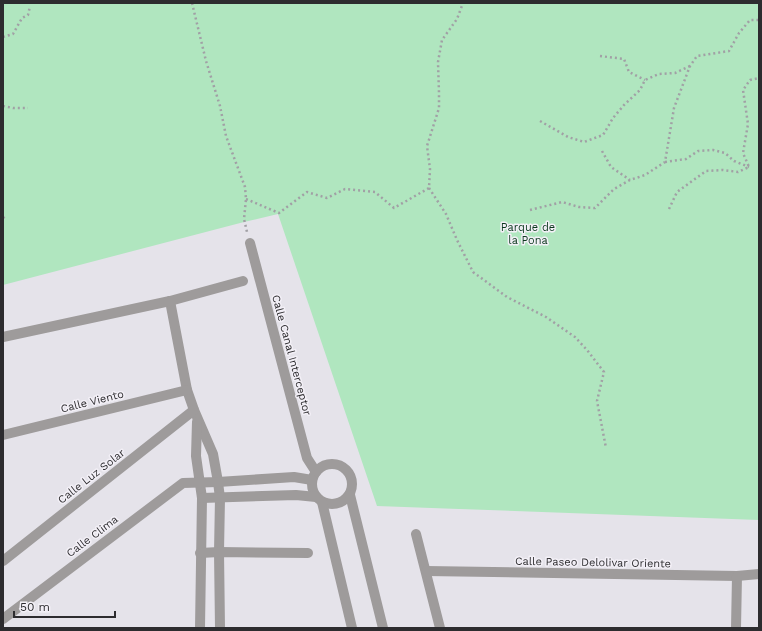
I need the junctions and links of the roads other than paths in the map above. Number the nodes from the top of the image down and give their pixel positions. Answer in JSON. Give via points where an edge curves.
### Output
{"nodes":[{"id":1,"x":250,"y":243,"type":"road end"},
{"id":2,"x":243,"y":281,"type":"dead end"},
{"id":3,"x":170,"y":301,"type":"junction"},
{"id":4,"x":3,"y":337,"type":"edge"},
{"id":5,"x":187,"y":390,"type":"junction"},
{"id":6,"x":196,"y":414,"type":"junction"},
{"id":7,"x":3,"y":435,"type":"edge"},
{"id":8,"x":314,"y":476,"type":"junction"},
{"id":9,"x":218,"y":482,"type":"junction"},
{"id":10,"x":200,"y":483,"type":"junction"},
{"id":11,"x":350,"y":495,"type":"junction"},
{"id":12,"x":202,"y":498,"type":"junction"},
{"id":13,"x":220,"y":498,"type":"junction"},
{"id":14,"x":319,"y":499,"type":"junction"},
{"id":15,"x":416,"y":534,"type":"dead end"},
{"id":16,"x":219,"y":552,"type":"junction"},
{"id":17,"x":200,"y":553,"type":"junction"},
{"id":18,"x":308,"y":554,"type":"dead end"},
{"id":19,"x":3,"y":561,"type":"edge"},
{"id":20,"x":426,"y":571,"type":"junction"},
{"id":21,"x":759,"y":574,"type":"edge"},
{"id":22,"x":737,"y":576,"type":"junction"},
{"id":23,"x":3,"y":619,"type":"edge"},
{"id":24,"x":200,"y":628,"type":"edge"},
{"id":25,"x":220,"y":628,"type":"edge"},
{"id":26,"x":352,"y":628,"type":"edge"},
{"id":27,"x":383,"y":628,"type":"edge"},
{"id":28,"x":440,"y":628,"type":"edge"},
{"id":29,"x":736,"y":628,"type":"edge"}],
"edges":[{"from":1,"to":8,"type":"street","name":"Calle Canal Interceptor"},
{"from":2,"to":3,"type":"street"},
{"from":3,"to":4,"type":"street"},
{"from":3,"to":5,"type":"street"},
{"from":5,"to":6,"type":"street"},
{"from":5,"to":7,"type":"street","name":"Calle Viento"},
{"from":6,"to":9,"type":"street","via":[[213,454]]},
{"from":6,"to":10,"type":"street","via":[[196,456]]},
{"from":6,"to":19,"type":"street","name":"Calle Luz Solar"},
{"from":8,"to":9,"type":"street","name":"Calle Clima"},
{"from":8,"to":11,"type":"street","via":[[321,467],[328,464],[341,466],[351,475],[353,482]]},
{"from":8,"to":14,"type":"street","via":[[313,490]]},
{"from":9,"to":10,"type":"street","name":"Calle Clima"},
{"from":9,"to":13,"type":"street"},
{"from":10,"to":12,"type":"street"},
{"from":10,"to":23,"type":"street","name":"Calle Clima","via":[[183,483]]},
{"from":11,"to":14,"type":"street","via":[[346,500],[334,505]]},
{"from":11,"to":27,"type":"street"},
{"from":12,"to":13,"type":"street"},
{"from":12,"to":17,"type":"street"},
{"from":13,"to":14,"type":"street","via":[[296,494]]},
{"from":13,"to":16,"type":"street"},
{"from":14,"to":26,"type":"street"},
{"from":15,"to":20,"type":"street"},
{"from":16,"to":17,"type":"street"},
{"from":16,"to":18,"type":"street"},
{"from":16,"to":25,"type":"street"},
{"from":17,"to":24,"type":"street"},
{"from":20,"to":22,"type":"street","name":"Calle Paseo Delolivar Oriente"},
{"from":20,"to":28,"type":"street"},
{"from":21,"to":22,"type":"street","name":"Calle Paseo Delolivar Oriente"},
{"from":22,"to":29,"type":"street"}]}
